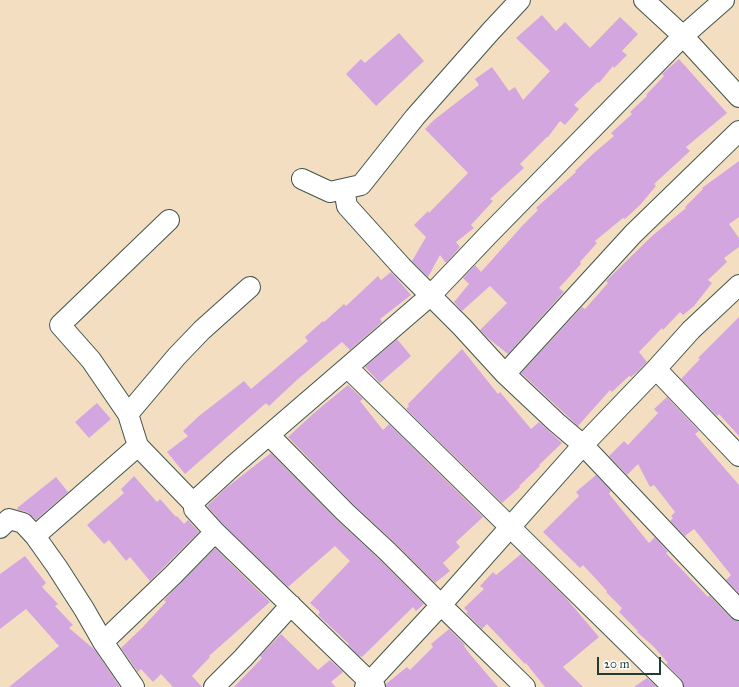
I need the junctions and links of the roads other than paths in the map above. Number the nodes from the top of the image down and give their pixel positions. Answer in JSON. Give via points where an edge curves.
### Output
{"nodes":[{"id":1,"x":520,"y":0,"type":"edge"},
{"id":2,"x":644,"y":0,"type":"edge"},
{"id":3,"x":724,"y":0,"type":"edge"},
{"id":4,"x":683,"y":36,"type":"junction"},
{"id":5,"x":739,"y":97,"type":"edge"},
{"id":6,"x":739,"y":131,"type":"edge"},
{"id":7,"x":302,"y":180,"type":"dead end"},
{"id":8,"x":344,"y":189,"type":"junction"},
{"id":9,"x":169,"y":220,"type":"dead end"},
{"id":10,"x":250,"y":287,"type":"dead end"},
{"id":11,"x":736,"y":293,"type":"edge"},
{"id":12,"x":430,"y":296,"type":"junction"},
{"id":13,"x":348,"y":368,"type":"junction"},
{"id":14,"x":656,"y":369,"type":"junction"},
{"id":15,"x":505,"y":374,"type":"junction"},
{"id":16,"x":128,"y":414,"type":"junction"},
{"id":17,"x":269,"y":435,"type":"junction"},
{"id":18,"x":583,"y":445,"type":"junction"},
{"id":19,"x":138,"y":446,"type":"junction"},
{"id":20,"x":739,"y":456,"type":"edge"},
{"id":21,"x":194,"y":504,"type":"junction"},
{"id":22,"x":510,"y":526,"type":"junction"},
{"id":23,"x":0,"y":528,"type":"edge"},
{"id":24,"x":214,"y":532,"type":"junction"},
{"id":25,"x":35,"y":536,"type":"junction"},
{"id":26,"x":291,"y":605,"type":"junction"},
{"id":27,"x":441,"y":605,"type":"junction"},
{"id":28,"x":739,"y":610,"type":"edge"},
{"id":29,"x":103,"y":642,"type":"junction"},
{"id":30,"x":370,"y":685,"type":"edge"},
{"id":31,"x":134,"y":687,"type":"edge"},
{"id":32,"x":214,"y":687,"type":"edge"},
{"id":33,"x":525,"y":687,"type":"edge"},
{"id":34,"x":673,"y":687,"type":"edge"}],
"edges":[{"from":1,"to":8,"type":"street","via":[[415,117],[361,184]]},
{"from":2,"to":4,"type":"street"},
{"from":3,"to":4,"type":"street"},
{"from":4,"to":5,"type":"street"},
{"from":4,"to":12,"type":"street"},
{"from":6,"to":15,"type":"street","via":[[633,234]]},
{"from":7,"to":8,"type":"street","via":[[330,192]]},
{"from":8,"to":12,"type":"street","via":[[347,206]]},
{"from":9,"to":16,"type":"street","via":[[60,325],[91,360]]},
{"from":10,"to":16,"type":"street","via":[[177,356]]},
{"from":11,"to":14,"type":"street","via":[[691,330]]},
{"from":12,"to":13,"type":"street"},
{"from":12,"to":15,"type":"street"},
{"from":13,"to":17,"type":"street"},
{"from":13,"to":22,"type":"street"},
{"from":14,"to":18,"type":"street"},
{"from":14,"to":20,"type":"street"},
{"from":15,"to":18,"type":"street"},
{"from":16,"to":19,"type":"street"},
{"from":17,"to":21,"type":"street","via":[[197,498]]},
{"from":17,"to":27,"type":"street"},
{"from":18,"to":22,"type":"street"},
{"from":18,"to":28,"type":"street"},
{"from":19,"to":21,"type":"street"},
{"from":19,"to":25,"type":"street"},
{"from":21,"to":24,"type":"street","via":[[194,509]]},
{"from":22,"to":27,"type":"street"},
{"from":22,"to":34,"type":"street"},
{"from":23,"to":25,"type":"street","via":[[9,519],[16,520],[23,523]]},
{"from":24,"to":26,"type":"street"},
{"from":24,"to":29,"type":"street"},
{"from":25,"to":29,"type":"street"},
{"from":26,"to":30,"type":"street"},
{"from":26,"to":32,"type":"street"},
{"from":27,"to":30,"type":"street"},
{"from":27,"to":33,"type":"street"},
{"from":29,"to":31,"type":"street"}]}
